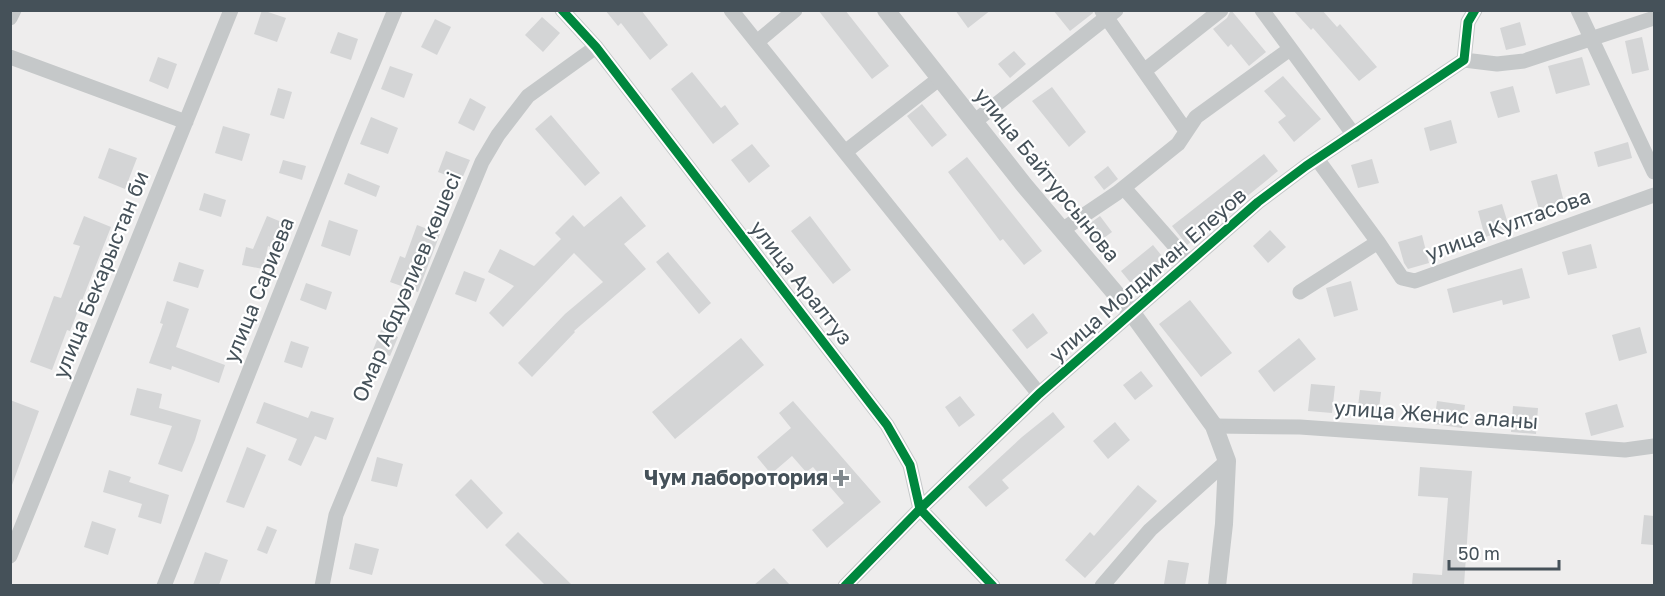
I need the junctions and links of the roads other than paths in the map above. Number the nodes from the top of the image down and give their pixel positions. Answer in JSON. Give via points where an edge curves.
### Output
{"nodes":[{"id":1,"x":14,"y":10,"type":"edge"},
{"id":2,"x":395,"y":10,"type":"edge"},
{"id":3,"x":562,"y":10,"type":"edge"},
{"id":4,"x":731,"y":10,"type":"edge"},
{"id":5,"x":795,"y":10,"type":"edge"},
{"id":6,"x":886,"y":10,"type":"edge"},
{"id":7,"x":1221,"y":10,"type":"edge"},
{"id":8,"x":1262,"y":10,"type":"edge"},
{"id":9,"x":1475,"y":10,"type":"edge"},
{"id":10,"x":1578,"y":10,"type":"edge"},
{"id":11,"x":225,"y":13,"type":"edge"},
{"id":12,"x":1108,"y":13,"type":"edge"},
{"id":13,"x":10,"y":18,"type":"edge"},
{"id":14,"x":1654,"y":18,"type":"edge"},
{"id":15,"x":1590,"y":38,"type":"junction"},
{"id":16,"x":757,"y":42,"type":"junction"},
{"id":17,"x":596,"y":47,"type":"junction"},
{"id":18,"x":1290,"y":49,"type":"junction"},
{"id":19,"x":10,"y":57,"type":"edge"},
{"id":20,"x":1464,"y":60,"type":"junction"},
{"id":21,"x":1144,"y":71,"type":"junction"},
{"id":22,"x":940,"y":78,"type":"junction"},
{"id":23,"x":186,"y":122,"type":"junction"},
{"id":24,"x":974,"y":122,"type":"junction"},
{"id":25,"x":1186,"y":131,"type":"junction"},
{"id":26,"x":1354,"y":135,"type":"junction"},
{"id":27,"x":845,"y":152,"type":"junction"},
{"id":28,"x":1317,"y":159,"type":"junction"},
{"id":29,"x":1654,"y":172,"type":"edge"},
{"id":30,"x":1124,"y":188,"type":"junction"},
{"id":31,"x":1654,"y":195,"type":"edge"},
{"id":32,"x":1062,"y":230,"type":"junction"},
{"id":33,"x":1378,"y":242,"type":"junction"},
{"id":34,"x":1189,"y":262,"type":"junction"},
{"id":35,"x":1300,"y":292,"type":"dead end"},
{"id":36,"x":1132,"y":313,"type":"junction"},
{"id":37,"x":1039,"y":394,"type":"junction"},
{"id":38,"x":1214,"y":426,"type":"junction"},
{"id":39,"x":1654,"y":446,"type":"edge"},
{"id":40,"x":1227,"y":461,"type":"junction"},
{"id":41,"x":920,"y":509,"type":"junction"},
{"id":42,"x":10,"y":556,"type":"edge"},
{"id":43,"x":164,"y":585,"type":"edge"},
{"id":44,"x":322,"y":585,"type":"edge"},
{"id":45,"x":845,"y":585,"type":"edge"},
{"id":46,"x":993,"y":585,"type":"edge"},
{"id":47,"x":1102,"y":585,"type":"edge"},
{"id":48,"x":1217,"y":585,"type":"edge"}],
"edges":[{"from":1,"to":13,"type":"street"},
{"from":2,"to":43,"type":"street","name":"улица Сариева"},
{"from":3,"to":17,"type":"street","name":"улица Аралтуз"},
{"from":4,"to":16,"type":"street"},
{"from":5,"to":16,"type":"street"},
{"from":6,"to":22,"type":"street","name":"улица Байтурсынова"},
{"from":7,"to":21,"type":"street"},
{"from":8,"to":18,"type":"street"},
{"from":9,"to":20,"type":"street","via":[[1468,22]]},
{"from":10,"to":15,"type":"street"},
{"from":11,"to":23,"type":"street","name":"улица Бекарыстан би"},
{"from":12,"to":21,"type":"street"},
{"from":12,"to":24,"type":"street"},
{"from":14,"to":15,"type":"street"},
{"from":15,"to":20,"type":"street","via":[[1524,61],[1497,64]]},
{"from":15,"to":29,"type":"street"},
{"from":16,"to":27,"type":"street"},
{"from":17,"to":41,"type":"street","name":"улица Аралтуз","via":[[887,425],[910,465]]},
{"from":17,"to":44,"type":"street","name":"Омар Абдуәлиев көшесі","via":[[528,96],[482,162],[336,515]]},
{"from":18,"to":25,"type":"street","via":[[1196,117]]},
{"from":18,"to":26,"type":"street"},
{"from":19,"to":23,"type":"street"},
{"from":20,"to":26,"type":"street","name":"улица Молдиман Елеуов"},
{"from":21,"to":25,"type":"street"},
{"from":22,"to":24,"type":"street","name":"улица Байтурсынова"},
{"from":22,"to":27,"type":"street"},
{"from":23,"to":42,"type":"street","name":"улица Бекарыстан би"},
{"from":24,"to":32,"type":"street","name":"улица Байтурсынова"},
{"from":25,"to":30,"type":"street","via":[[1178,144]]},
{"from":26,"to":28,"type":"street","name":"улица Молдиман Елеуов"},
{"from":27,"to":37,"type":"street"},
{"from":28,"to":33,"type":"street","name":"улица Култасова"},
{"from":28,"to":34,"type":"street","name":"улица Молдиман Елеуов","via":[[1258,202]]},
{"from":30,"to":32,"type":"street"},
{"from":30,"to":34,"type":"street"},
{"from":31,"to":33,"type":"street","name":"улица Култасова","via":[[1415,281],[1402,278]]},
{"from":32,"to":36,"type":"street","name":"улица Байтурсынова"},
{"from":33,"to":35,"type":"street"},
{"from":34,"to":36,"type":"street","name":"улица Молдиман Елеуов"},
{"from":36,"to":37,"type":"street","name":"улица Молдиман Елеуов"},
{"from":36,"to":38,"type":"street","name":"улица Байтурсынова"},
{"from":37,"to":41,"type":"street","name":"улица Молдиман Елеуов"},
{"from":38,"to":39,"type":"street","name":"улица Женис аланы","via":[[1300,426],[1625,450]]},
{"from":38,"to":40,"type":"street","name":"улица Байтурсынова"},
{"from":40,"to":47,"type":"street","via":[[1150,530]]},
{"from":40,"to":48,"type":"street","name":"улица Байтурсынова"},
{"from":41,"to":45,"type":"street","name":"улица Молдиман Елеуов"},
{"from":41,"to":46,"type":"street"}]}
